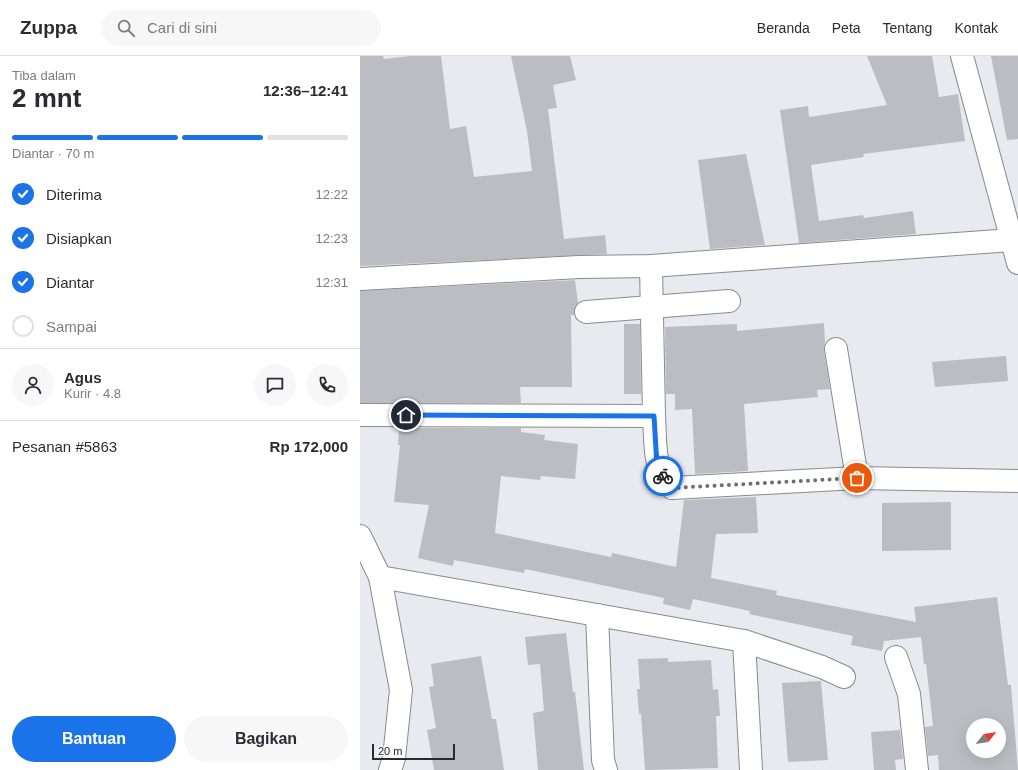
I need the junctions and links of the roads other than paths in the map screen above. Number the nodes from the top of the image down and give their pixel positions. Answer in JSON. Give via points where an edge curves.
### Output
{"nodes":[{"id":1,"x":962,"y":56,"type":"edge"},
{"id":2,"x":1012,"y":240,"type":"junction"},
{"id":3,"x":1018,"y":263,"type":"edge"},
{"id":4,"x":651,"y":266,"type":"junction"},
{"id":5,"x":360,"y":279,"type":"edge"},
{"id":6,"x":729,"y":301,"type":"dead end"},
{"id":7,"x":652,"y":306,"type":"junction"},
{"id":8,"x":586,"y":312,"type":"dead end"},
{"id":9,"x":836,"y":349,"type":"dead end"},
{"id":10,"x":360,"y":415,"type":"edge"},
{"id":11,"x":654,"y":416,"type":"junction"},
{"id":12,"x":857,"y":478,"type":"junction"},
{"id":13,"x":1018,"y":481,"type":"edge"},
{"id":14,"x":360,"y":536,"type":"edge"},
{"id":15,"x":380,"y":577,"type":"junction"},
{"id":16,"x":597,"y":616,"type":"junction"},
{"id":17,"x":744,"y":641,"type":"junction"},
{"id":18,"x":896,"y":657,"type":"dead end"},
{"id":19,"x":844,"y":677,"type":"dead end"},
{"id":20,"x":390,"y":770,"type":"edge"},
{"id":21,"x":606,"y":770,"type":"edge"},
{"id":22,"x":751,"y":770,"type":"edge"},
{"id":23,"x":917,"y":770,"type":"edge"}],
"edges":[{"from":1,"to":2,"type":"street"},
{"from":2,"to":3,"type":"street"},
{"from":2,"to":4,"type":"street"},
{"from":4,"to":5,"type":"street","via":[[578,267]]},
{"from":4,"to":7,"type":"street"},
{"from":6,"to":7,"type":"street"},
{"from":7,"to":8,"type":"street"},
{"from":7,"to":11,"type":"street"},
{"from":9,"to":12,"type":"street"},
{"from":10,"to":11,"type":"street"},
{"from":11,"to":12,"type":"street","via":[[657,466],[672,488]]},
{"from":12,"to":13,"type":"street"},
{"from":14,"to":15,"type":"street"},
{"from":15,"to":16,"type":"street"},
{"from":15,"to":20,"type":"street","via":[[401,690],[394,758]]},
{"from":16,"to":17,"type":"street"},
{"from":16,"to":21,"type":"street","via":[[603,760]]},
{"from":17,"to":19,"type":"street"},
{"from":17,"to":22,"type":"street"},
{"from":18,"to":23,"type":"street","via":[[909,694]]}]}
